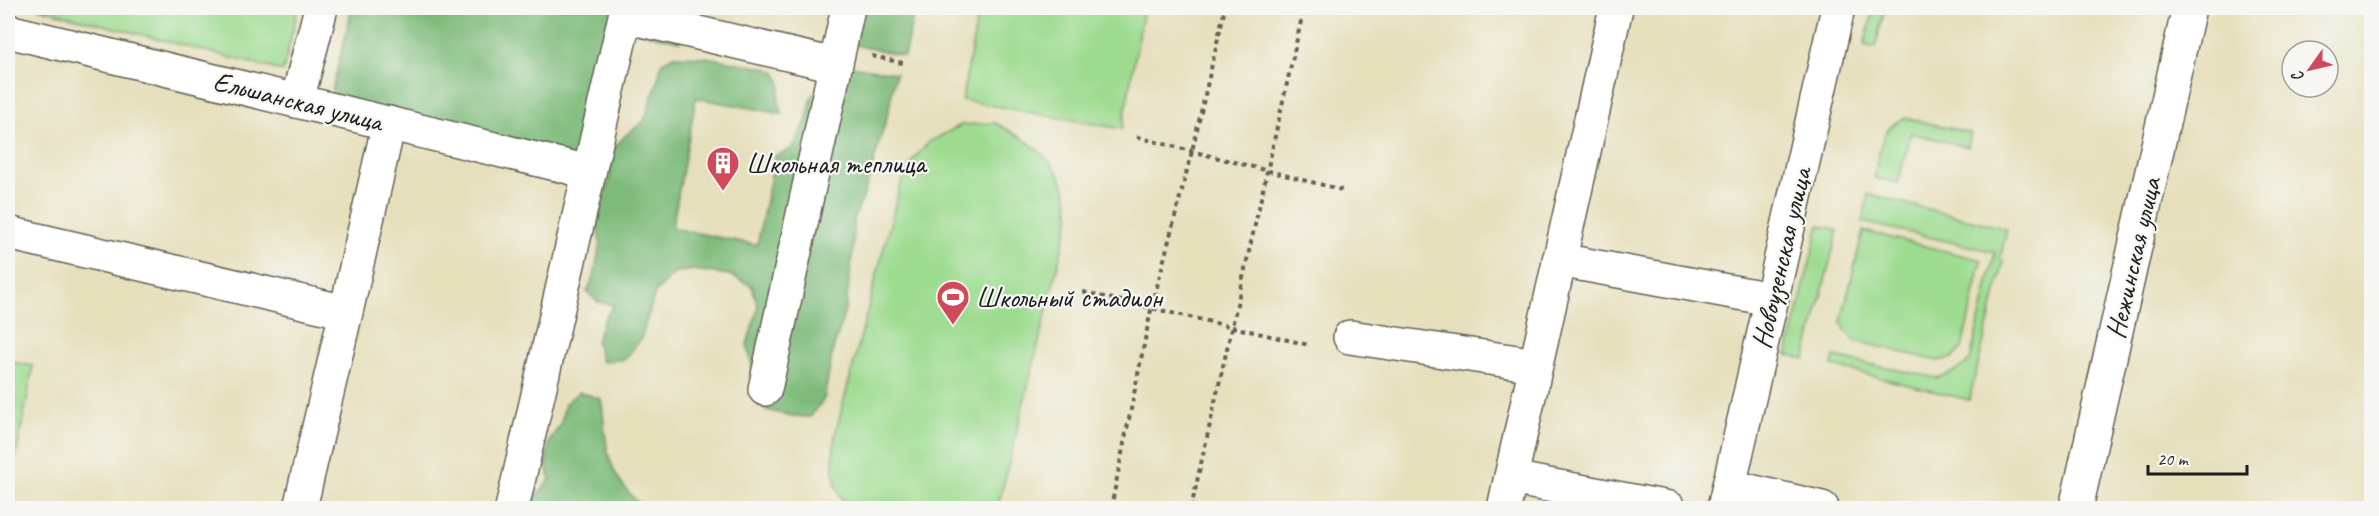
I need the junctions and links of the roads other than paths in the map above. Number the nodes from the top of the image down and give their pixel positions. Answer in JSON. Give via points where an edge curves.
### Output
{"nodes":[{"id":1,"x":321,"y":8,"type":"edge"},
{"id":2,"x":848,"y":8,"type":"edge"},
{"id":3,"x":1616,"y":8,"type":"edge"},
{"id":4,"x":1838,"y":8,"type":"edge"},
{"id":5,"x":2189,"y":8,"type":"edge"},
{"id":6,"x":8,"y":31,"type":"edge"},
{"id":7,"x":836,"y":65,"type":"junction"},
{"id":8,"x":297,"y":101,"type":"junction"},
{"id":9,"x":389,"y":123,"type":"junction"},
{"id":10,"x":590,"y":172,"type":"junction"},
{"id":11,"x":8,"y":233,"type":"edge"},
{"id":12,"x":1559,"y":261,"type":"junction"},
{"id":13,"x":1772,"y":299,"type":"junction"},
{"id":14,"x":346,"y":312,"type":"junction"},
{"id":15,"x":1350,"y":337,"type":"dead end"},
{"id":16,"x":1536,"y":365,"type":"junction"},
{"id":17,"x":765,"y":388,"type":"dead end"},
{"id":18,"x":1508,"y":493,"type":"edge"},
{"id":19,"x":1726,"y":497,"type":"edge"},
{"id":20,"x":300,"y":508,"type":"edge"},
{"id":21,"x":512,"y":508,"type":"edge"},
{"id":22,"x":1669,"y":508,"type":"edge"},
{"id":23,"x":1822,"y":508,"type":"edge"},
{"id":24,"x":2076,"y":508,"type":"edge"}],
"edges":[{"from":1,"to":8,"type":"street"},
{"from":2,"to":7,"type":"street"},
{"from":3,"to":12,"type":"street"},
{"from":4,"to":13,"type":"street","name":"Новоузенская улица"},
{"from":5,"to":24,"type":"street","name":"Нежинская улица"},
{"from":6,"to":8,"type":"street","name":"Ельшанская улица"},
{"from":7,"to":10,"type":"street","via":[[625,16]]},
{"from":7,"to":17,"type":"street"},
{"from":8,"to":9,"type":"street","name":"Ельшанская улица"},
{"from":9,"to":10,"type":"street","name":"Ельшанская улица"},
{"from":9,"to":14,"type":"street"},
{"from":10,"to":21,"type":"street"},
{"from":11,"to":14,"type":"street"},
{"from":12,"to":13,"type":"street"},
{"from":12,"to":16,"type":"street"},
{"from":13,"to":19,"type":"street","name":"Новоузенская улица"},
{"from":14,"to":20,"type":"street"},
{"from":15,"to":16,"type":"street"},
{"from":16,"to":18,"type":"street"},
{"from":18,"to":22,"type":"street"},
{"from":19,"to":23,"type":"street"}]}
